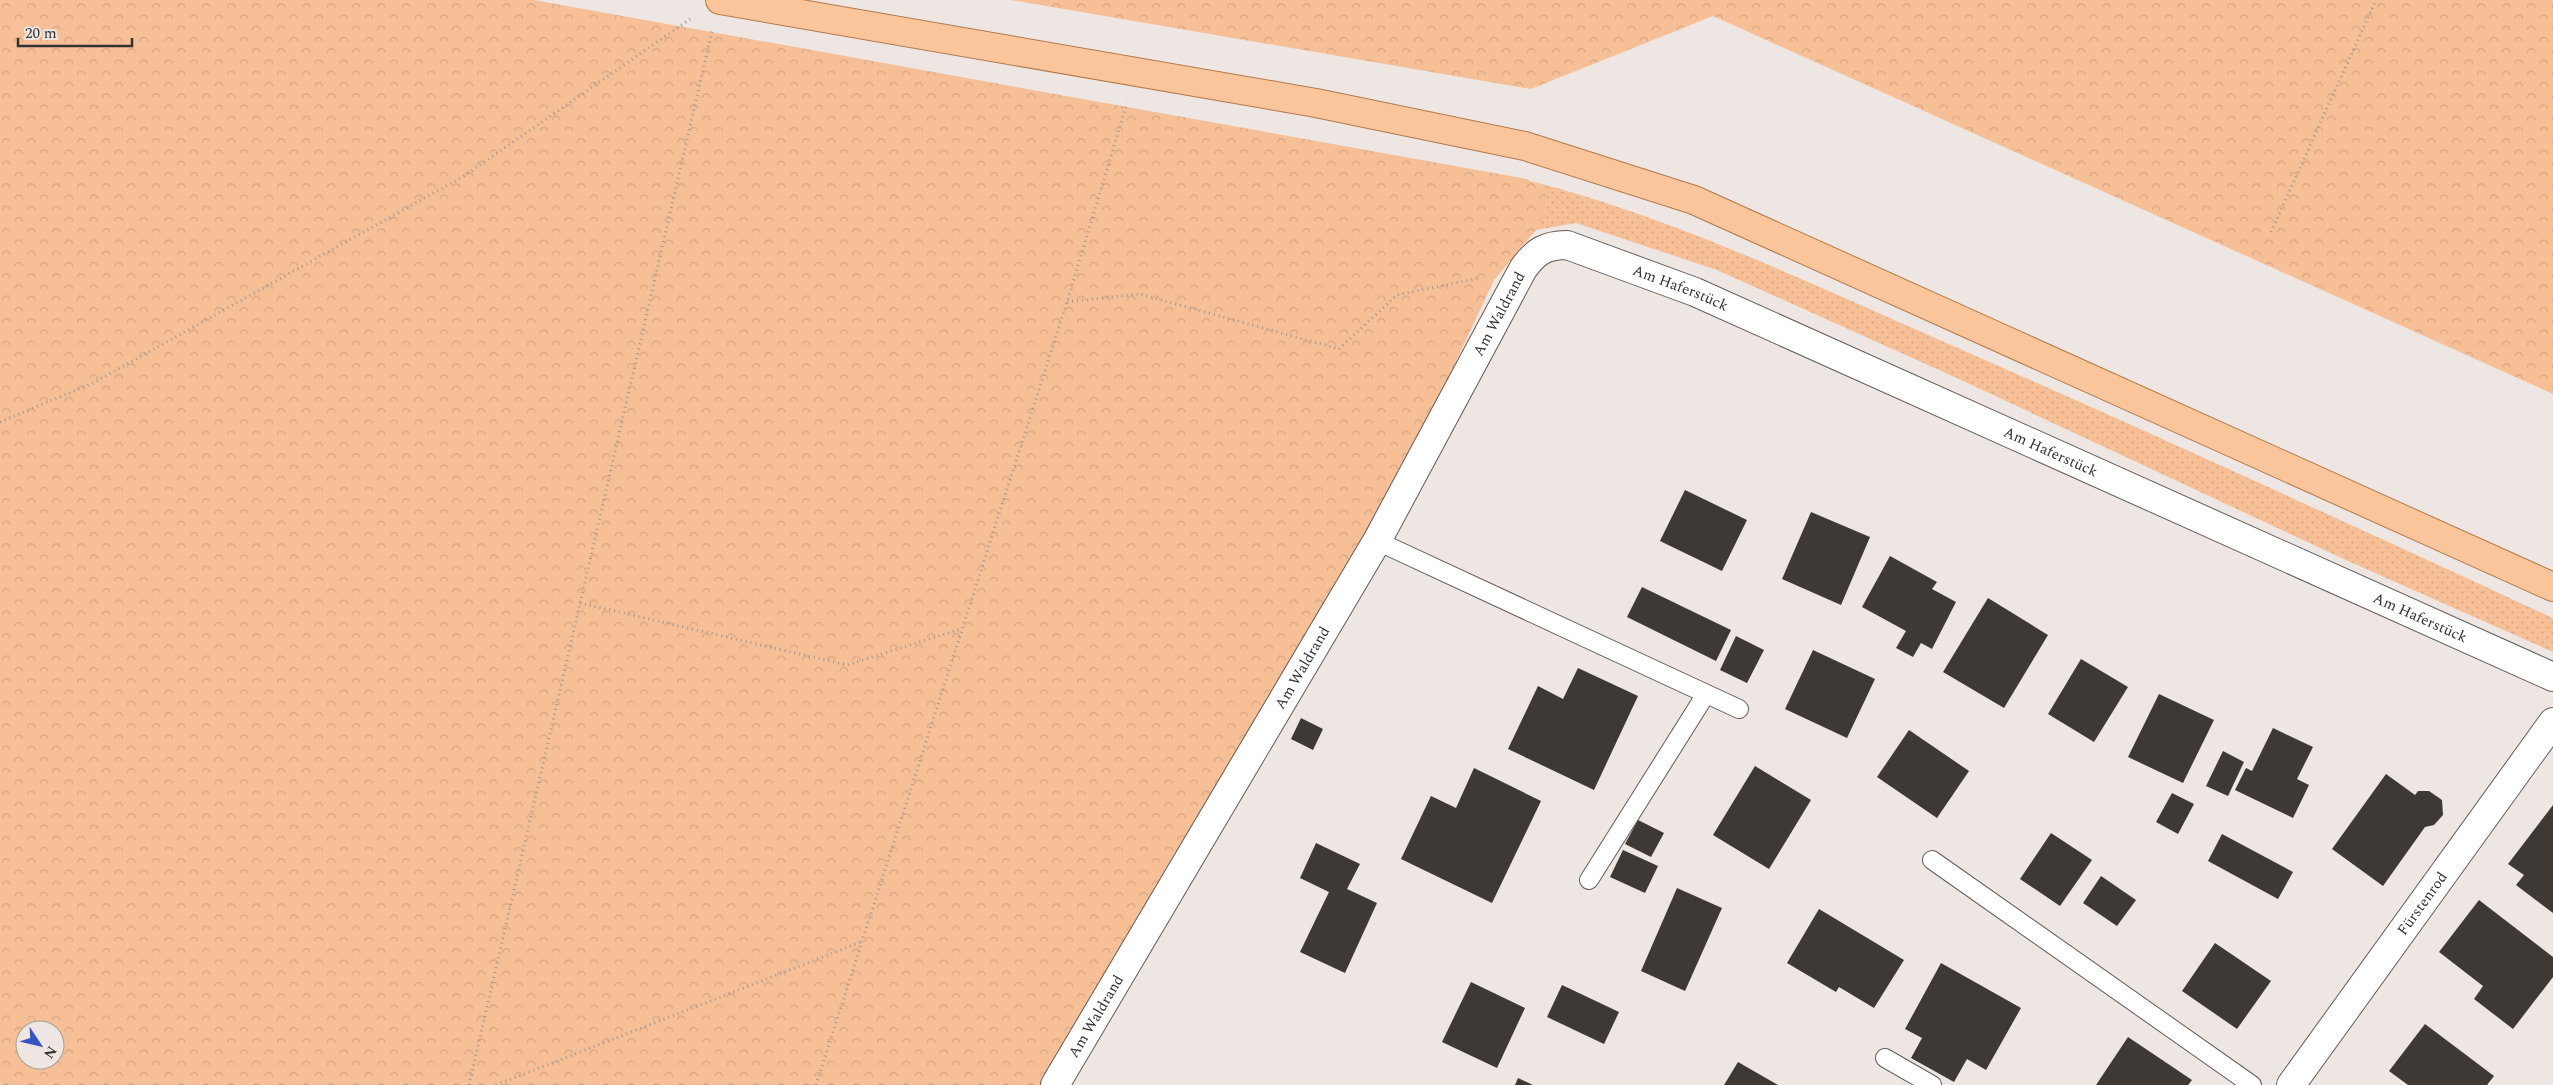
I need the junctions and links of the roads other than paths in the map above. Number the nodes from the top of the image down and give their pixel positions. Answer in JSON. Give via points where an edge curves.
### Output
{"nodes":[{"id":1,"x":711,"y":6,"type":"edge"},
{"id":2,"x":1542,"y":248,"type":"joint"},
{"id":3,"x":1377,"y":541,"type":"junction"},
{"id":4,"x":2553,"y":587,"type":"edge"},
{"id":5,"x":2553,"y":676,"type":"edge"},
{"id":6,"x":1706,"y":694,"type":"junction"},
{"id":7,"x":1739,"y":709,"type":"dead end"},
{"id":8,"x":2553,"y":722,"type":"edge"},
{"id":9,"x":1932,"y":860,"type":"dead end"},
{"id":10,"x":1589,"y":880,"type":"dead end"},
{"id":11,"x":1885,"y":1058,"type":"dead end"},
{"id":12,"x":1055,"y":1085,"type":"edge"},
{"id":13,"x":1932,"y":1085,"type":"edge"},
{"id":14,"x":2252,"y":1085,"type":"edge"},
{"id":15,"x":2291,"y":1085,"type":"edge"}],
"edges":[{"from":1,"to":4,"type":"main road","via":[[1136,71],[1316,102],[1525,146],[1694,200]]},
{"from":2,"to":3,"type":"street","name":"Am Waldrand","via":[[1523,269]]},
{"from":2,"to":5,"type":"street","name":"Am Haferstück","via":[[1567,245],[1695,292]]},
{"from":3,"to":6,"type":"lane"},
{"from":3,"to":12,"type":"street","name":"Am Waldrand"},
{"from":6,"to":7,"type":"lane"},
{"from":6,"to":10,"type":"lane"},
{"from":8,"to":15,"type":"street","name":"Fürstenrod"},
{"from":9,"to":14,"type":"lane"},
{"from":11,"to":13,"type":"lane"}]}
